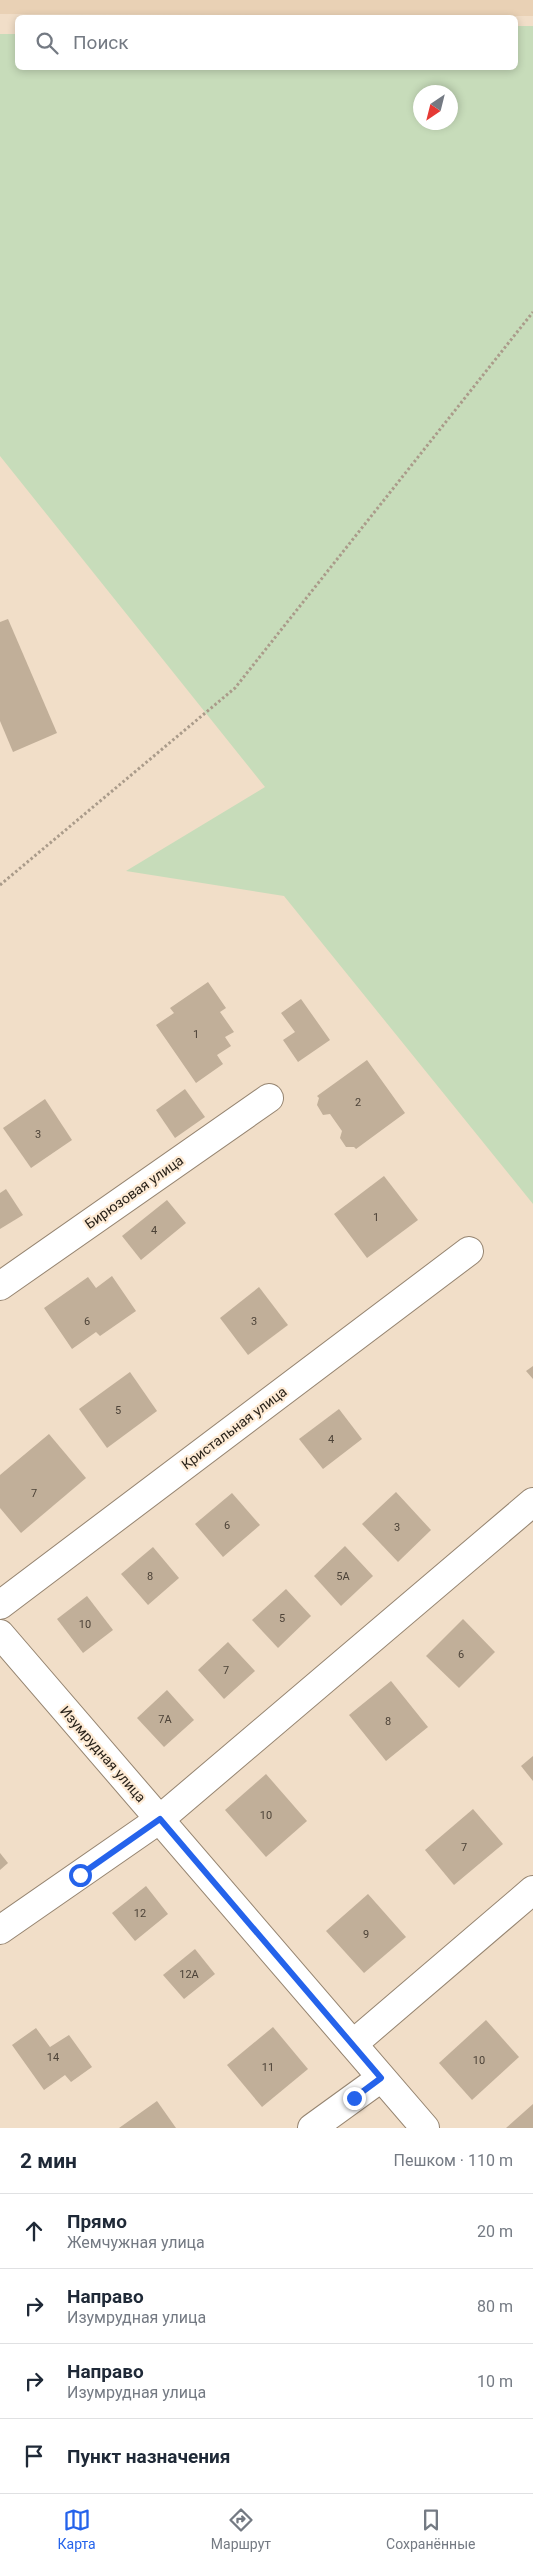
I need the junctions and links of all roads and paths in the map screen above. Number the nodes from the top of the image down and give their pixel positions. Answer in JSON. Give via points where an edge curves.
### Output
{"nodes":[{"id":1,"x":533,"y":312,"type":"edge"},
{"id":2,"x":0,"y":885,"type":"edge"},
{"id":3,"x":269,"y":1098,"type":"dead end"},
{"id":4,"x":469,"y":1251,"type":"dead end"},
{"id":5,"x":0,"y":1286,"type":"edge"},
{"id":6,"x":533,"y":1502,"type":"edge"},
{"id":7,"x":0,"y":1605,"type":"edge"},
{"id":8,"x":0,"y":1634,"type":"edge"},
{"id":9,"x":160,"y":1819,"type":"junction"},
{"id":10,"x":533,"y":1890,"type":"edge"},
{"id":11,"x":0,"y":1930,"type":"edge"},
{"id":12,"x":353,"y":2044,"type":"junction"},
{"id":13,"x":381,"y":2078,"type":"junction"},
{"id":14,"x":312,"y":2128,"type":"edge"},
{"id":15,"x":425,"y":2128,"type":"edge"}],
"edges":[{"from":1,"to":2,"type":"path","via":[[235,688]]},
{"from":3,"to":5,"type":"street","name":"Бирюзовая улица"},
{"from":4,"to":7,"type":"street","name":"Кристальная улица"},
{"from":6,"to":9,"type":"street"},
{"from":8,"to":9,"type":"street","name":"Изумрудная улица"},
{"from":9,"to":11,"type":"street"},
{"from":9,"to":12,"type":"street","name":"Изумрудная улица"},
{"from":10,"to":12,"type":"street"},
{"from":12,"to":13,"type":"street","name":"Изумрудная улица"},
{"from":13,"to":14,"type":"street"},
{"from":13,"to":15,"type":"street","name":"Изумрудная улица"}]}
